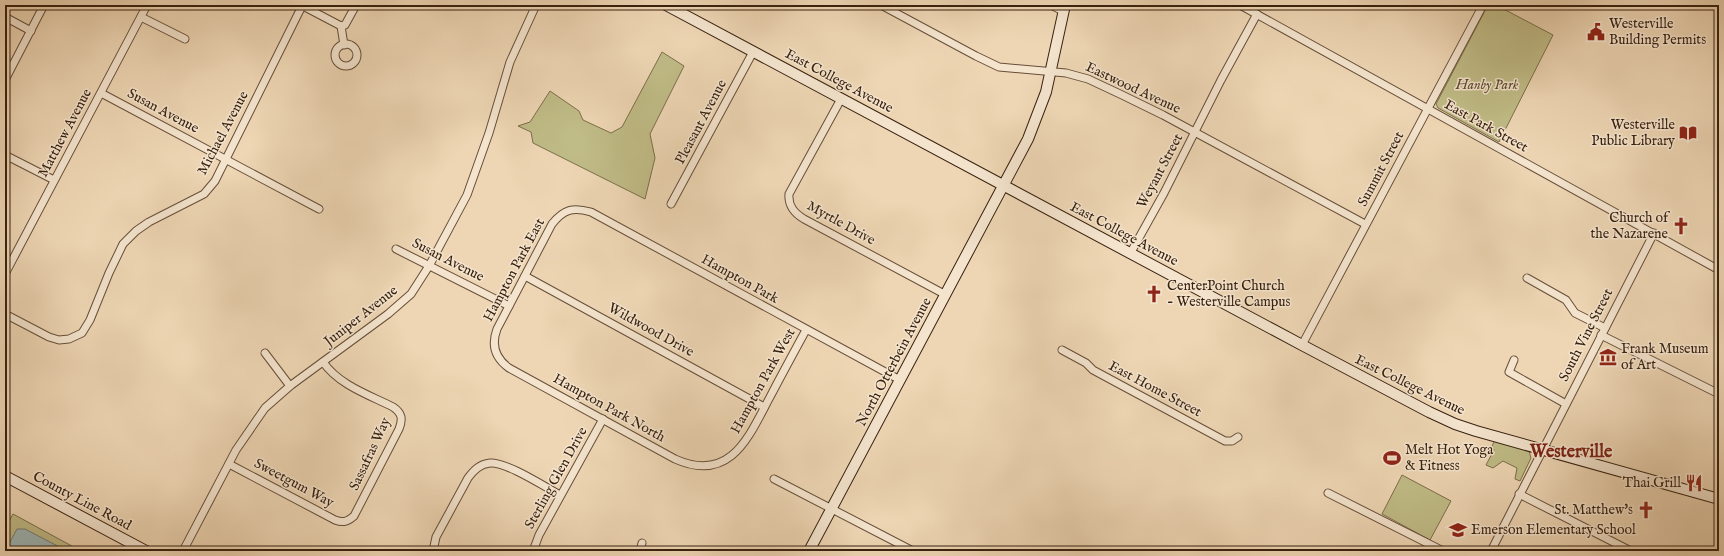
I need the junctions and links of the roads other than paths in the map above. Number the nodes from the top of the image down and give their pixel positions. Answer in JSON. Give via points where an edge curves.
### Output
{"nodes":[{"id":1,"x":44,"y":5,"type":"edge"},
{"id":2,"x":147,"y":5,"type":"edge"},
{"id":3,"x":302,"y":5,"type":"edge"},
{"id":4,"x":356,"y":5,"type":"edge"},
{"id":5,"x":536,"y":5,"type":"edge"},
{"id":6,"x":666,"y":5,"type":"edge"},
{"id":7,"x":881,"y":5,"type":"edge"},
{"id":8,"x":1051,"y":5,"type":"edge"},
{"id":9,"x":1240,"y":5,"type":"edge"},
{"id":10,"x":1483,"y":5,"type":"edge"},
{"id":11,"x":1064,"y":8,"type":"edge"},
{"id":12,"x":1257,"y":14,"type":"junction"},
{"id":13,"x":5,"y":17,"type":"edge"},
{"id":14,"x":141,"y":18,"type":"junction"},
{"id":15,"x":340,"y":26,"type":"junction"},
{"id":16,"x":31,"y":31,"type":"junction"},
{"id":17,"x":185,"y":39,"type":"dead end"},
{"id":18,"x":344,"y":45,"type":"dead end"},
{"id":19,"x":753,"y":52,"type":"junction"},
{"id":20,"x":1050,"y":71,"type":"junction"},
{"id":21,"x":5,"y":80,"type":"edge"},
{"id":22,"x":101,"y":93,"type":"junction"},
{"id":23,"x":841,"y":99,"type":"junction"},
{"id":24,"x":1428,"y":108,"type":"junction"},
{"id":25,"x":1195,"y":132,"type":"junction"},
{"id":26,"x":5,"y":155,"type":"edge"},
{"id":27,"x":226,"y":159,"type":"junction"},
{"id":28,"x":54,"y":180,"type":"junction"},
{"id":29,"x":1004,"y":186,"type":"junction"},
{"id":30,"x":671,"y":204,"type":"dead end"},
{"id":31,"x":319,"y":209,"type":"dead end"},
{"id":32,"x":566,"y":211,"type":"joint"},
{"id":33,"x":1366,"y":224,"type":"junction"},
{"id":34,"x":1654,"y":233,"type":"junction"},
{"id":35,"x":396,"y":249,"type":"dead end"},
{"id":36,"x":1130,"y":254,"type":"junction"},
{"id":37,"x":430,"y":266,"type":"junction"},
{"id":38,"x":1719,"y":270,"type":"edge"},
{"id":39,"x":5,"y":274,"type":"edge"},
{"id":40,"x":525,"y":276,"type":"junction"},
{"id":41,"x":1527,"y":278,"type":"dead end"},
{"id":42,"x":946,"y":295,"type":"junction"},
{"id":43,"x":509,"y":306,"type":"junction"},
{"id":44,"x":5,"y":314,"type":"edge"},
{"id":45,"x":1605,"y":328,"type":"junction"},
{"id":46,"x":806,"y":330,"type":"junction"},
{"id":47,"x":1601,"y":335,"type":"junction"},
{"id":48,"x":1302,"y":345,"type":"junction"},
{"id":49,"x":494,"y":347,"type":"joint"},
{"id":50,"x":1062,"y":350,"type":"dead end"},
{"id":51,"x":265,"y":352,"type":"dead end"},
{"id":52,"x":1514,"y":360,"type":"dead end"},
{"id":53,"x":323,"y":362,"type":"junction"},
{"id":54,"x":900,"y":380,"type":"junction"},
{"id":55,"x":290,"y":386,"type":"junction"},
{"id":56,"x":1719,"y":394,"type":"edge"},
{"id":57,"x":1566,"y":404,"type":"junction"},
{"id":58,"x":764,"y":408,"type":"junction"},
{"id":59,"x":603,"y":419,"type":"junction"},
{"id":60,"x":1238,"y":437,"type":"dead end"},
{"id":61,"x":1543,"y":449,"type":"junction"},
{"id":62,"x":725,"y":461,"type":"joint"},
{"id":63,"x":229,"y":464,"type":"junction"},
{"id":64,"x":5,"y":476,"type":"edge"},
{"id":65,"x":774,"y":479,"type":"dead end"},
{"id":66,"x":1328,"y":493,"type":"dead end"},
{"id":67,"x":1520,"y":494,"type":"junction"},
{"id":68,"x":560,"y":495,"type":"junction"},
{"id":69,"x":1719,"y":499,"type":"edge"},
{"id":70,"x":832,"y":507,"type":"junction"},
{"id":71,"x":348,"y":521,"type":"joint"},
{"id":72,"x":642,"y":543,"type":"dead end"},
{"id":73,"x":146,"y":551,"type":"edge"},
{"id":74,"x":183,"y":551,"type":"edge"},
{"id":75,"x":433,"y":551,"type":"edge"},
{"id":76,"x":533,"y":551,"type":"edge"},
{"id":77,"x":640,"y":551,"type":"edge"},
{"id":78,"x":809,"y":551,"type":"edge"},
{"id":79,"x":913,"y":551,"type":"edge"},
{"id":80,"x":1443,"y":551,"type":"edge"},
{"id":81,"x":1491,"y":551,"type":"edge"},
{"id":82,"x":1631,"y":551,"type":"edge"}],
"edges":[{"from":1,"to":16,"type":"street"},
{"from":2,"to":14,"type":"street","name":"Matthew Avenue"},
{"from":3,"to":15,"type":"street"},
{"from":3,"to":27,"type":"street","name":"Michael Avenue"},
{"from":4,"to":15,"type":"street","via":[[345,25]]},
{"from":5,"to":37,"type":"street","name":"Juniper Avenue","via":[[510,62],[467,195]]},
{"from":6,"to":19,"type":"street","name":"East College Avenue"},
{"from":7,"to":20,"type":"street","name":"Eastwood Avenue","via":[[994,64]]},
{"from":8,"to":11,"type":"street"},
{"from":9,"to":12,"type":"street","name":"East Park Street"},
{"from":10,"to":24,"type":"street","name":"Summit Street"},
{"from":11,"to":20,"type":"street","name":"North Otterbein Avenue"},
{"from":12,"to":24,"type":"street","name":"East Park Street"},
{"from":12,"to":25,"type":"street","name":"Weyant Street"},
{"from":13,"to":16,"type":"street"},
{"from":14,"to":17,"type":"street"},
{"from":14,"to":22,"type":"street","name":"Matthew Avenue"},
{"from":15,"to":18,"type":"street"},
{"from":16,"to":21,"type":"street"},
{"from":19,"to":23,"type":"street","name":"East College Avenue"},
{"from":19,"to":30,"type":"street","name":"Pleasant Avenue"},
{"from":20,"to":25,"type":"street","name":"Eastwood Avenue","via":[[1088,79]]},
{"from":20,"to":29,"type":"street","name":"North Otterbein Avenue","via":[[1038,117]]},
{"from":22,"to":27,"type":"street","name":"Susan Avenue"},
{"from":22,"to":28,"type":"street","name":"Matthew Avenue"},
{"from":23,"to":29,"type":"street","name":"East College Avenue"},
{"from":23,"to":42,"type":"street","name":"Myrtle Drive","via":[[789,194],[790,205],[798,215]]},
{"from":24,"to":33,"type":"street","name":"Summit Street"},
{"from":24,"to":34,"type":"street","name":"East Park Street"},
{"from":25,"to":33,"type":"street","name":"Eastwood Avenue"},
{"from":25,"to":36,"type":"street","name":"Weyant Street"},
{"from":26,"to":28,"type":"street"},
{"from":27,"to":31,"type":"street","name":"Susan Avenue"},
{"from":27,"to":44,"type":"street","name":"Michael Avenue","via":[[215,181],[204,194],[150,222],[123,244],[90,320],[82,332],[69,339],[59,340]]},
{"from":28,"to":39,"type":"street","name":"Matthew Avenue"},
{"from":29,"to":36,"type":"street","name":"East College Avenue"},
{"from":29,"to":42,"type":"street","name":"North Otterbein Avenue"},
{"from":32,"to":40,"type":"street","name":"Hampton Park East","via":[[552,224]]},
{"from":32,"to":46,"type":"street","name":"Hampton Park","via":[[579,209],[591,212]]},
{"from":33,"to":48,"type":"street","name":"Summit Street"},
{"from":34,"to":38,"type":"street","name":"East Park Street"},
{"from":34,"to":45,"type":"street","name":"South Vine Street"},
{"from":35,"to":37,"type":"street","name":"Susan Avenue"},
{"from":36,"to":48,"type":"street","name":"East College Avenue"},
{"from":37,"to":43,"type":"street","name":"Susan Avenue"},
{"from":37,"to":53,"type":"street","name":"Juniper Avenue","via":[[411,294]]},
{"from":40,"to":43,"type":"street","name":"Hampton Park East"},
{"from":40,"to":58,"type":"street","name":"Wildwood Drive"},
{"from":41,"to":45,"type":"street","via":[[1566,300],[1575,313]]},
{"from":42,"to":54,"type":"street","name":"North Otterbein Avenue"},
{"from":43,"to":49,"type":"street","name":"Hampton Park East","via":[[496,332]]},
{"from":45,"to":47,"type":"street","name":"South Vine Street"},
{"from":46,"to":54,"type":"street","name":"Hampton Park"},
{"from":46,"to":58,"type":"street","name":"Hampton Park West"},
{"from":47,"to":56,"type":"street"},
{"from":47,"to":57,"type":"street","name":"South Vine Street"},
{"from":48,"to":61,"type":"street","name":"East College Avenue","via":[[1447,421]]},
{"from":49,"to":59,"type":"street","name":"Hampton Park North","via":[[499,358],[509,368]]},
{"from":50,"to":60,"type":"street","name":"East Home Street","via":[[1093,370],[1225,441],[1232,441]]},
{"from":51,"to":55,"type":"street"},
{"from":52,"to":57,"type":"street","via":[[1508,372]]},
{"from":53,"to":55,"type":"street","name":"Juniper Avenue"},
{"from":53,"to":71,"type":"street","name":"Sassafras Way","via":[[329,371],[347,384],[393,407],[401,416],[399,429],[354,516]]},
{"from":54,"to":70,"type":"street","name":"North Otterbein Avenue"},
{"from":55,"to":63,"type":"street","name":"Juniper Avenue","via":[[265,408]]},
{"from":57,"to":61,"type":"street","name":"South Vine Street"},
{"from":58,"to":62,"type":"street","name":"Hampton Park West","via":[[743,445]]},
{"from":59,"to":62,"type":"street","name":"Hampton Park North","via":[[683,463],[706,466]]},
{"from":59,"to":68,"type":"street","name":"Sterling Glen Drive"},
{"from":61,"to":67,"type":"street","name":"South Vine Street"},
{"from":61,"to":69,"type":"street","name":"East College Avenue"},
{"from":63,"to":71,"type":"street","name":"Sweetgum Way","via":[[335,520]]},
{"from":63,"to":74,"type":"street","name":"Juniper Avenue"},
{"from":64,"to":73,"type":"street","name":"County Line Road"},
{"from":65,"to":70,"type":"street"},
{"from":66,"to":80,"type":"street"},
{"from":67,"to":81,"type":"street","name":"South Vine Street"},
{"from":67,"to":82,"type":"street"},
{"from":68,"to":75,"type":"street","via":[[496,463],[482,465],[468,478],[436,537]]},
{"from":68,"to":76,"type":"street","name":"Sterling Glen Drive"},
{"from":70,"to":78,"type":"street","name":"North Otterbein Avenue"},
{"from":70,"to":79,"type":"street"},
{"from":72,"to":77,"type":"street"}]}
